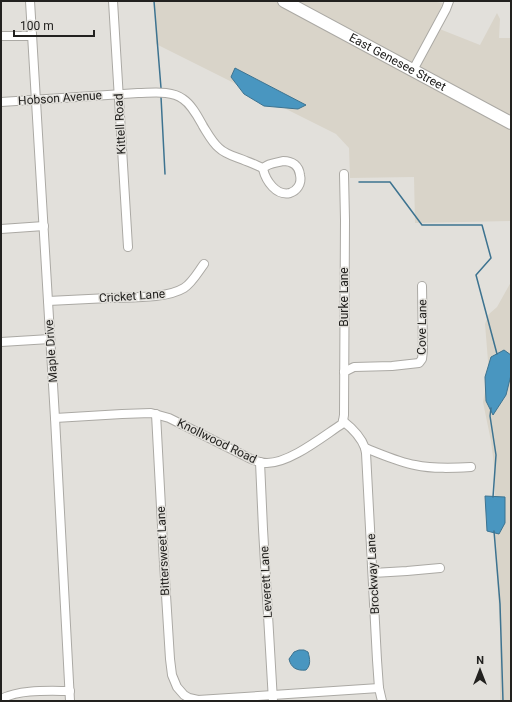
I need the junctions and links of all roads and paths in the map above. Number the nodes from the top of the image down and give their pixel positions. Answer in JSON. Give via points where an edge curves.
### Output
{"nodes":[{"id":1,"x":30,"y":1,"type":"edge"},
{"id":2,"x":113,"y":1,"type":"edge"},
{"id":3,"x":284,"y":1,"type":"edge"},
{"id":4,"x":449,"y":1,"type":"edge"},
{"id":5,"x":1,"y":36,"type":"edge"},
{"id":6,"x":32,"y":36,"type":"junction"},
{"id":7,"x":413,"y":70,"type":"junction"},
{"id":8,"x":119,"y":94,"type":"junction"},
{"id":9,"x":36,"y":99,"type":"junction"},
{"id":10,"x":1,"y":102,"type":"edge"},
{"id":11,"x":511,"y":123,"type":"edge"},
{"id":12,"x":263,"y":168,"type":"junction"},
{"id":13,"x":344,"y":174,"type":"dead end"},
{"id":14,"x":44,"y":226,"type":"junction"},
{"id":15,"x":1,"y":229,"type":"edge"},
{"id":16,"x":128,"y":247,"type":"dead end"},
{"id":17,"x":204,"y":264,"type":"dead end"},
{"id":18,"x":422,"y":286,"type":"dead end"},
{"id":19,"x":48,"y":302,"type":"junction"},
{"id":20,"x":50,"y":339,"type":"junction"},
{"id":21,"x":1,"y":342,"type":"edge"},
{"id":22,"x":344,"y":372,"type":"junction"},
{"id":23,"x":156,"y":414,"type":"junction"},
{"id":24,"x":55,"y":418,"type":"junction"},
{"id":25,"x":343,"y":421,"type":"junction"},
{"id":26,"x":365,"y":448,"type":"junction"},
{"id":27,"x":260,"y":462,"type":"junction"},
{"id":28,"x":472,"y":467,"type":"dead end"},
{"id":29,"x":440,"y":568,"type":"dead end"},
{"id":30,"x":373,"y":573,"type":"junction"},
{"id":31,"x":379,"y":688,"type":"junction"},
{"id":32,"x":70,"y":691,"type":"junction"},
{"id":33,"x":273,"y":698,"type":"edge"},
{"id":34,"x":1,"y":699,"type":"edge"},
{"id":35,"x":70,"y":701,"type":"edge"},
{"id":36,"x":382,"y":701,"type":"edge"}],
"edges":[{"from":1,"to":6,"type":"street","name":"Maple Drive"},
{"from":2,"to":8,"type":"street","name":"Kittell Road"},
{"from":3,"to":7,"type":"highway","name":"East Genesee Street"},
{"from":4,"to":7,"type":"street"},
{"from":5,"to":6,"type":"street"},
{"from":6,"to":9,"type":"street","name":"Maple Drive"},
{"from":7,"to":11,"type":"highway","name":"East Genesee Street"},
{"from":8,"to":9,"type":"street","name":"Hobson Avenue"},
{"from":8,"to":12,"type":"street","name":"Hobson Avenue","via":[[161,93],[183,98],[222,152]]},
{"from":8,"to":16,"type":"street","name":"Kittell Road"},
{"from":9,"to":10,"type":"street","name":"Hobson Avenue"},
{"from":9,"to":14,"type":"street","name":"Maple Drive"},
{"from":12,"to":12,"type":"street","via":[[289,161],[299,170],[298,187],[288,193],[276,191],[264,175]]},
{"from":13,"to":22,"type":"street","name":"Burke Lane"},
{"from":14,"to":15,"type":"street"},
{"from":14,"to":19,"type":"street","name":"Maple Drive"},
{"from":17,"to":19,"type":"street","name":"Cricket Lane","via":[[184,288],[170,294]]},
{"from":18,"to":22,"type":"street","name":"Cove Lane","via":[[422,360],[419,363],[354,367]]},
{"from":19,"to":20,"type":"street","name":"Maple Drive"},
{"from":20,"to":21,"type":"street"},
{"from":20,"to":24,"type":"street","name":"Maple Drive"},
{"from":22,"to":25,"type":"street","name":"Burke Lane"},
{"from":23,"to":24,"type":"street","name":"Knollwood Road"},
{"from":23,"to":27,"type":"street","name":"Knollwood Road"},
{"from":23,"to":33,"type":"street","name":"Bittersweet Lane","via":[[172,675],[177,687],[189,698]]},
{"from":24,"to":32,"type":"street","name":"Maple Drive"},
{"from":25,"to":26,"type":"street","via":[[353,429]]},
{"from":25,"to":27,"type":"street","name":"Knollwood Road","via":[[306,448],[284,460]]},
{"from":26,"to":28,"type":"street","via":[[424,467]]},
{"from":26,"to":30,"type":"street","name":"Brockway Lane"},
{"from":27,"to":33,"type":"street","name":"Leverett Lane"},
{"from":29,"to":30,"type":"street"},
{"from":30,"to":31,"type":"street","name":"Brockway Lane"},
{"from":31,"to":33,"type":"street"},
{"from":31,"to":36,"type":"street","name":"Brockway Lane"},
{"from":32,"to":34,"type":"street","via":[[39,691]]},
{"from":32,"to":35,"type":"street","name":"Maple Drive"}]}
